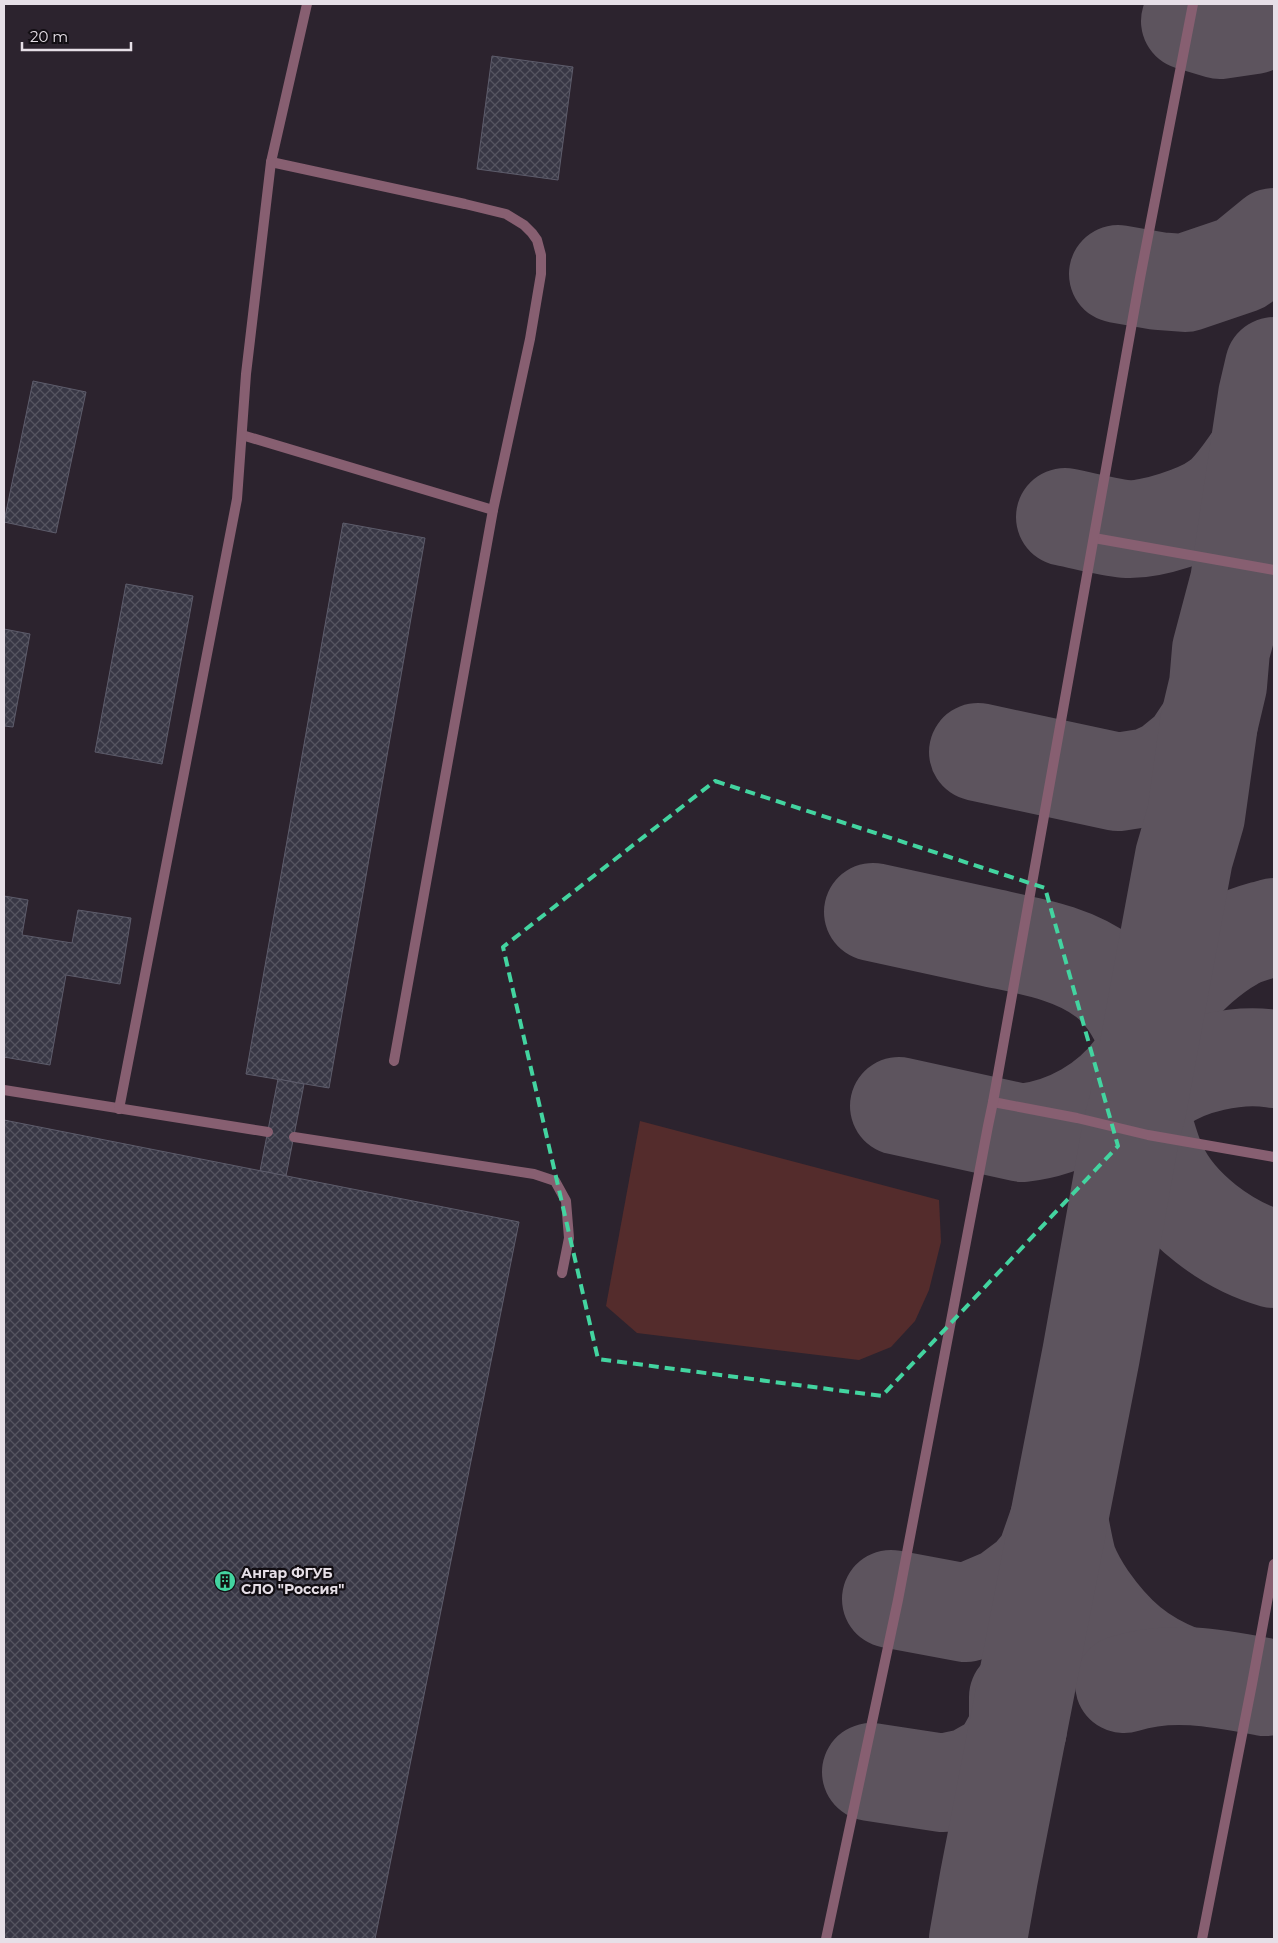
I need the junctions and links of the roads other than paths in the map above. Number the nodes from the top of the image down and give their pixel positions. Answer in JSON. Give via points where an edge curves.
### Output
{"nodes":[{"id":1,"x":307,"y":4,"type":"edge"},
{"id":2,"x":1193,"y":4,"type":"edge"},
{"id":3,"x":271,"y":162,"type":"junction"},
{"id":4,"x":242,"y":435,"type":"junction"},
{"id":5,"x":493,"y":510,"type":"junction"},
{"id":6,"x":1094,"y":538,"type":"junction"},
{"id":7,"x":1274,"y":570,"type":"edge"},
{"id":8,"x":394,"y":1061,"type":"dead end"},
{"id":9,"x":4,"y":1090,"type":"edge"},
{"id":10,"x":994,"y":1102,"type":"junction"},
{"id":11,"x":119,"y":1109,"type":"junction"},
{"id":12,"x":268,"y":1132,"type":"dead end"},
{"id":13,"x":294,"y":1137,"type":"dead end"},
{"id":14,"x":1274,"y":1157,"type":"edge"},
{"id":15,"x":562,"y":1273,"type":"dead end"},
{"id":16,"x":1274,"y":1564,"type":"edge"},
{"id":17,"x":826,"y":1939,"type":"edge"},
{"id":18,"x":1202,"y":1939,"type":"edge"}],
"edges":[{"from":1,"to":3,"type":"lane"},
{"from":2,"to":6,"type":"lane"},
{"from":3,"to":4,"type":"lane"},
{"from":3,"to":5,"type":"lane","via":[[506,214],[524,225],[537,240],[541,274]]},
{"from":4,"to":5,"type":"lane"},
{"from":4,"to":11,"type":"lane","via":[[236,499]]},
{"from":5,"to":8,"type":"lane"},
{"from":6,"to":7,"type":"lane"},
{"from":6,"to":10,"type":"lane"},
{"from":9,"to":11,"type":"lane"},
{"from":10,"to":14,"type":"lane","via":[[1148,1135]]},
{"from":10,"to":17,"type":"lane","via":[[896,1610]]},
{"from":11,"to":12,"type":"lane"},
{"from":13,"to":15,"type":"lane","via":[[534,1174],[555,1181],[566,1201],[569,1238]]},
{"from":16,"to":18,"type":"lane"}]}
